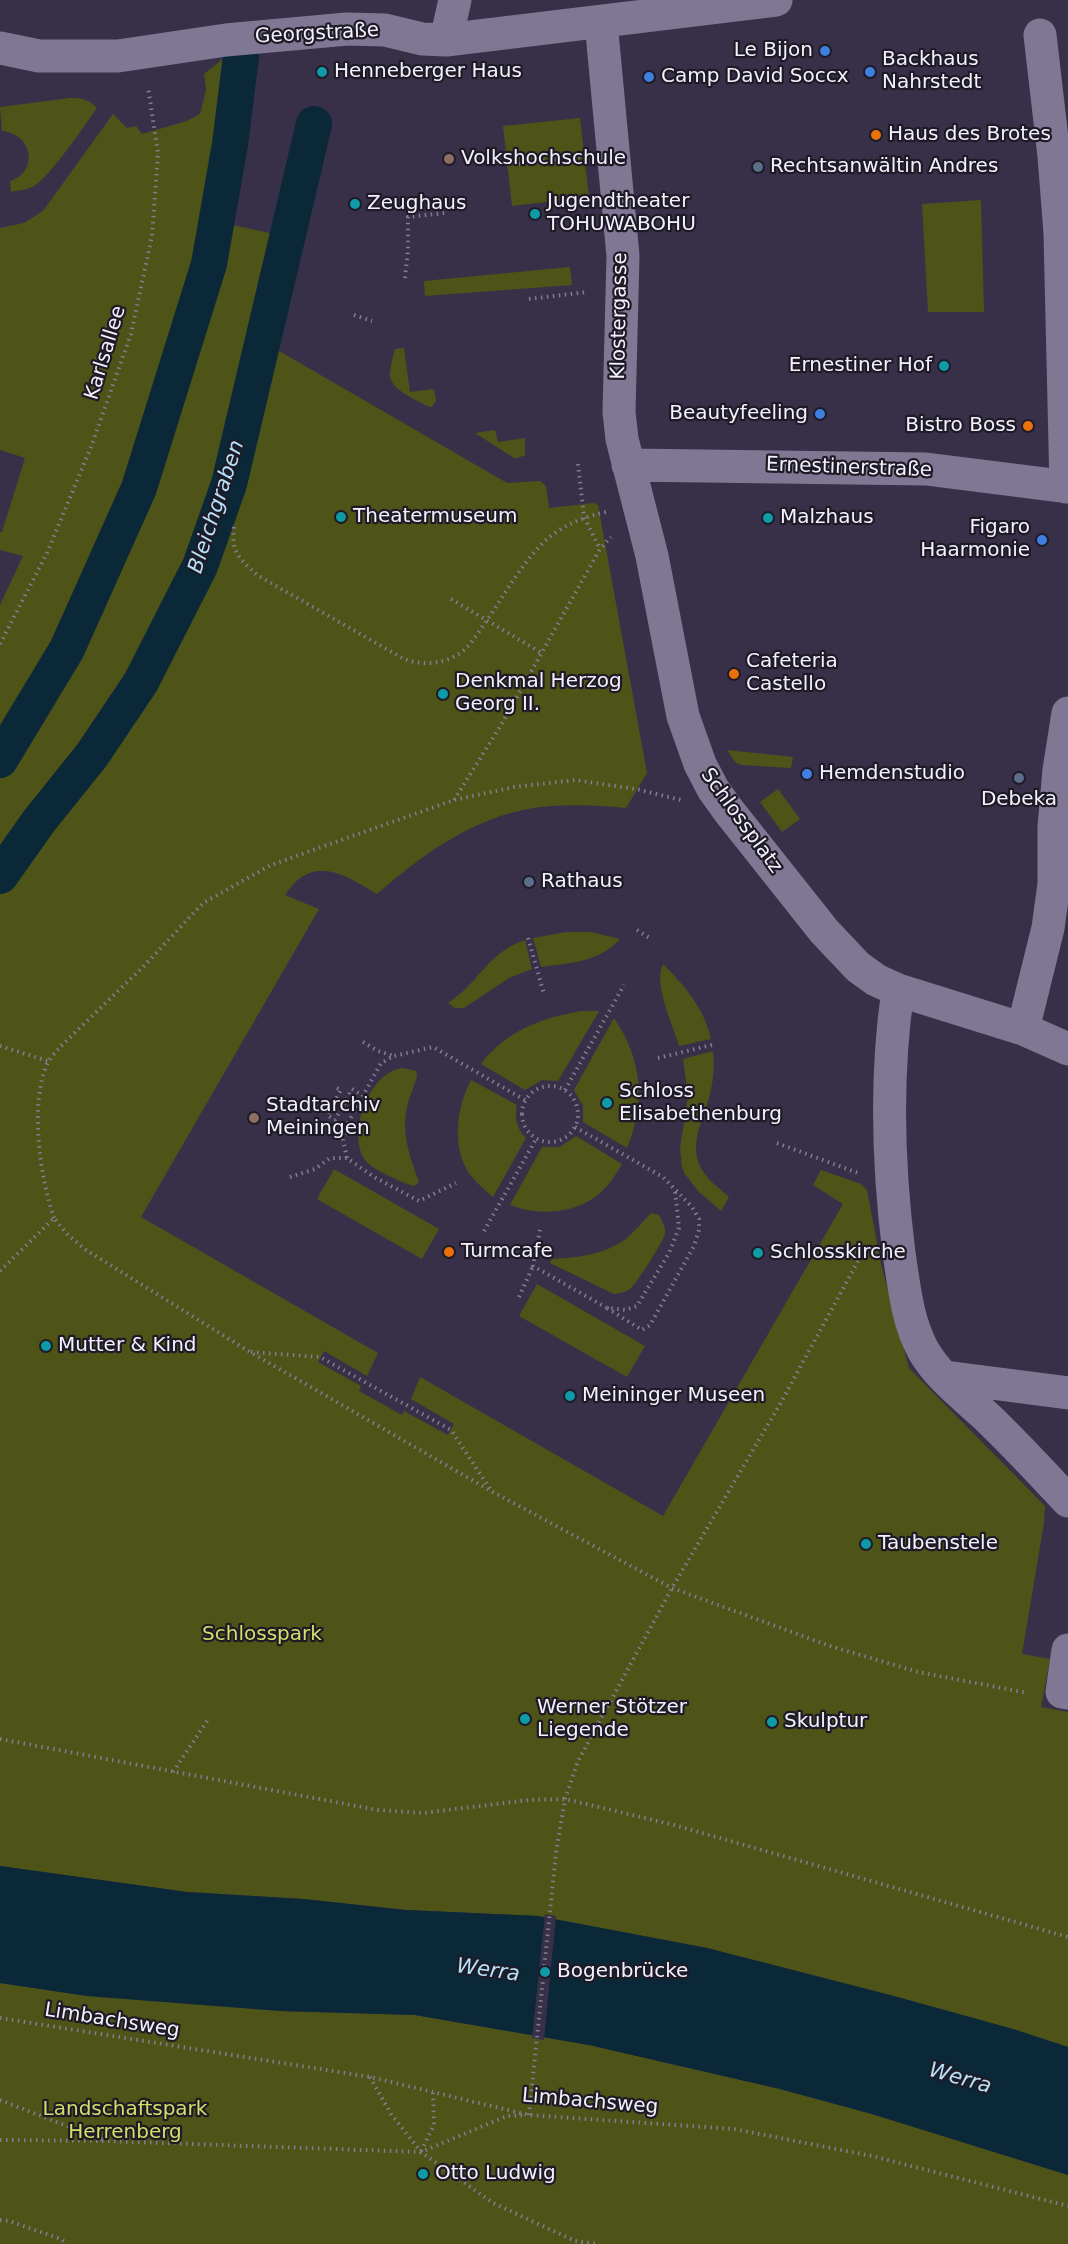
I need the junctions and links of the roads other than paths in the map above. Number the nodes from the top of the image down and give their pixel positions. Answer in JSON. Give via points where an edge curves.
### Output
{"nodes":[{"id":1,"x":455,"y":0,"type":"edge"},
{"id":2,"x":776,"y":0,"type":"edge"},
{"id":3,"x":601,"y":22,"type":"junction"},
{"id":4,"x":1040,"y":35,"type":"dead end"},
{"id":5,"x":446,"y":40,"type":"junction"},
{"id":6,"x":0,"y":48,"type":"edge"},
{"id":7,"x":628,"y":465,"type":"junction"},
{"id":8,"x":1067,"y":487,"type":"edge"},
{"id":9,"x":1068,"y":713,"type":"edge"},
{"id":10,"x":1064,"y":770,"type":"edge"},
{"id":11,"x":898,"y":990,"type":"junction"},
{"id":12,"x":1023,"y":1029,"type":"junction"},
{"id":13,"x":1068,"y":1049,"type":"edge"},
{"id":14,"x":945,"y":1377,"type":"junction"},
{"id":15,"x":1068,"y":1393,"type":"edge"},
{"id":16,"x":1068,"y":1501,"type":"edge"},
{"id":17,"x":1068,"y":1650,"type":"edge"},
{"id":18,"x":1065,"y":1693,"type":"edge"}],
"edges":[{"from":1,"to":5,"type":"street"},
{"from":2,"to":3,"type":"street","name":"Georgstraße"},
{"from":3,"to":5,"type":"street","name":"Georgstraße"},
{"from":3,"to":7,"type":"street","name":"Klostergasse","via":[[623,267],[619,412]]},
{"from":4,"to":8,"type":"street","via":[[1062,268]]},
{"from":5,"to":6,"type":"street","name":"Georgstraße","via":[[386,30],[336,30],[226,40],[118,56],[39,57]]},
{"from":7,"to":8,"type":"street","name":"Ernestinerstraße","via":[[926,469]]},
{"from":7,"to":11,"type":"street","name":"Schlossplatz","via":[[652,556],[683,716],[700,764],[728,810],[842,952],[876,980]]},
{"from":9,"to":10,"type":"street"},
{"from":10,"to":12,"type":"street","via":[[1054,826],[1054,884],[1048,928]]},
{"from":11,"to":12,"type":"street","name":"Schlossplatz"},
{"from":11,"to":14,"type":"street","via":[[892,1029],[892,1199],[911,1319],[924,1351]]},
{"from":12,"to":13,"type":"street","name":"Schlossplatz"},
{"from":14,"to":15,"type":"street"},
{"from":14,"to":16,"type":"street","via":[[1022,1450]]},
{"from":17,"to":18,"type":"street"}]}
